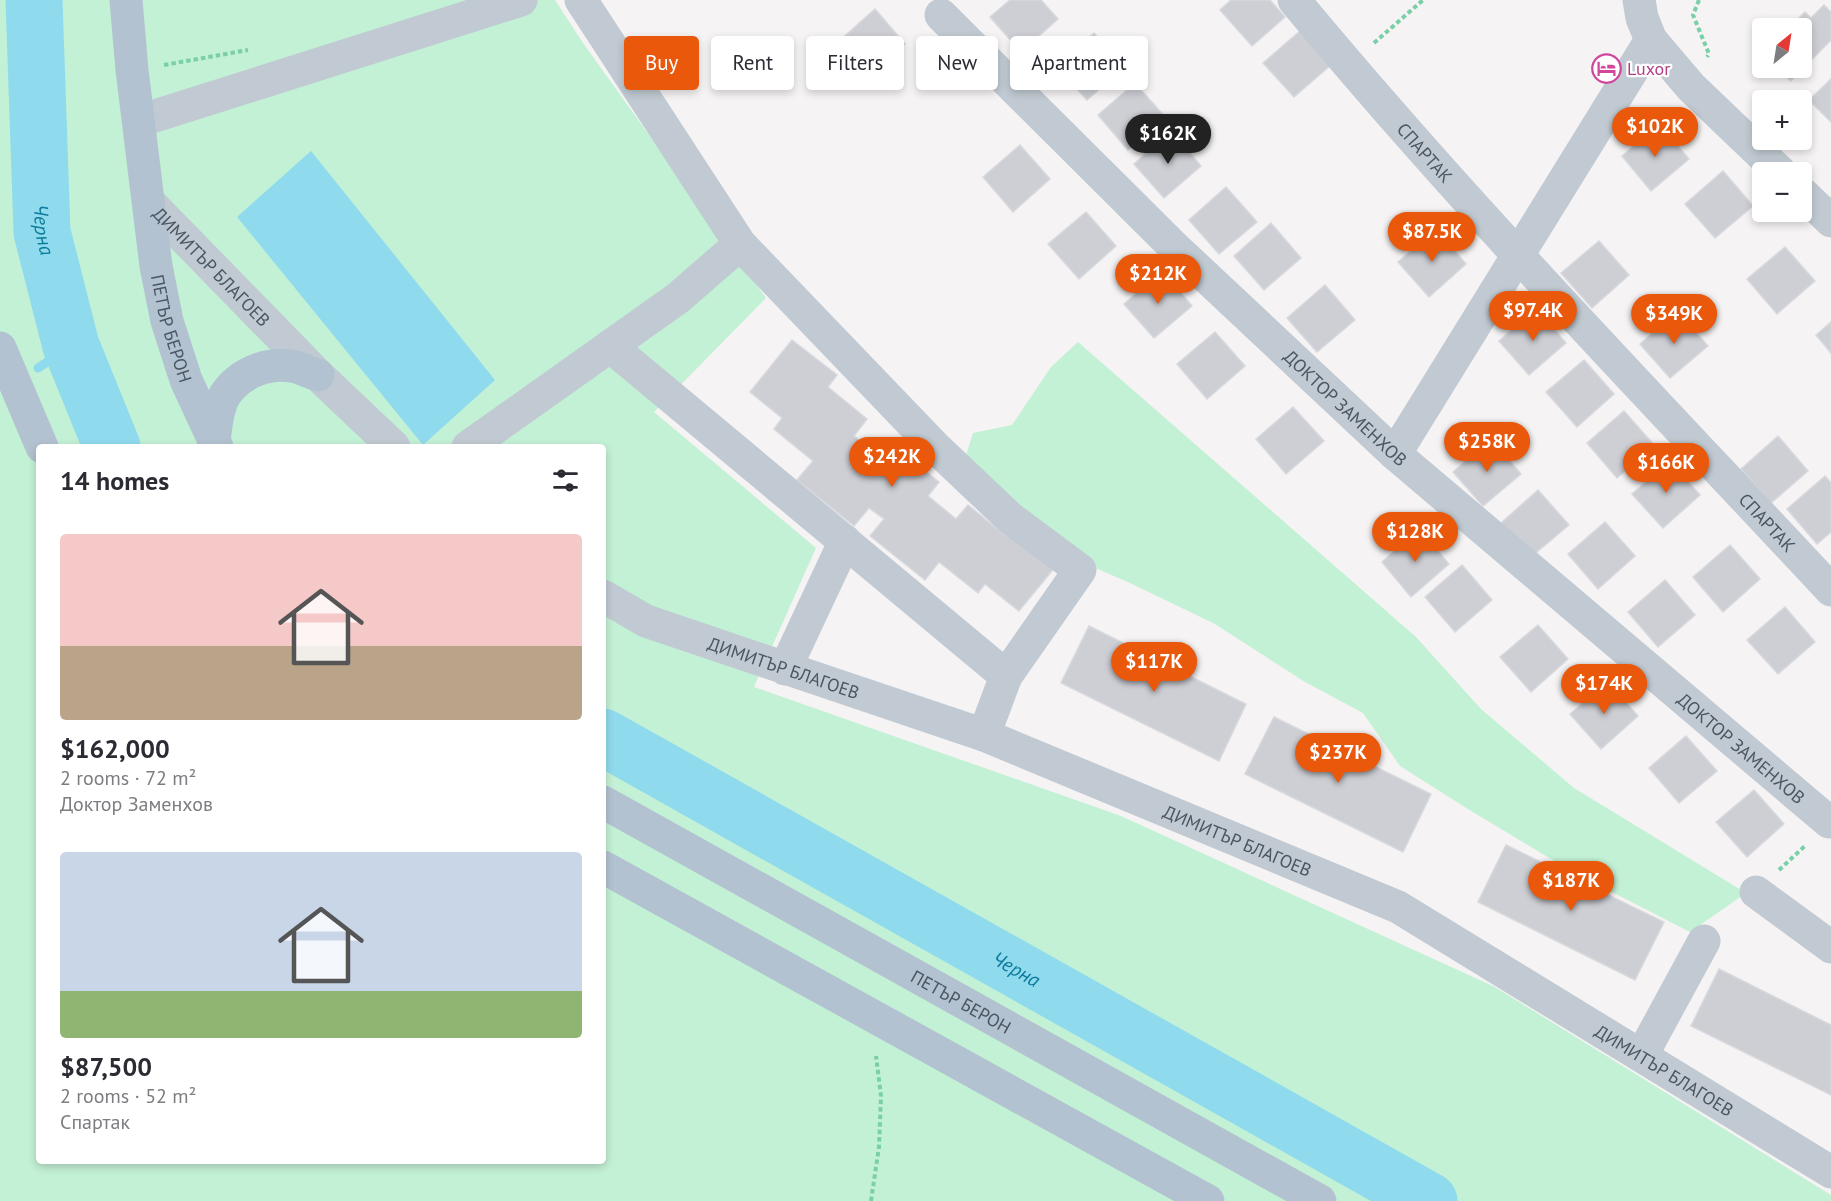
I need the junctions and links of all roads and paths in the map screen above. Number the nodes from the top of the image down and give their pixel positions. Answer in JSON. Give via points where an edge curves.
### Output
{"nodes":[{"id":1,"x":126,"y":0,"type":"edge"},
{"id":2,"x":521,"y":0,"type":"edge"},
{"id":3,"x":580,"y":0,"type":"edge"},
{"id":4,"x":1294,"y":0,"type":"edge"},
{"id":5,"x":1422,"y":0,"type":"edge"},
{"id":6,"x":1639,"y":0,"type":"edge"},
{"id":7,"x":941,"y":15,"type":"dead end"},
{"id":8,"x":1651,"y":40,"type":"junction"},
{"id":9,"x":1349,"y":66,"type":"junction"},
{"id":10,"x":139,"y":121,"type":"junction"},
{"id":11,"x":1770,"y":162,"type":"edge"},
{"id":12,"x":148,"y":202,"type":"junction"},
{"id":13,"x":1812,"y":203,"type":"edge"},
{"id":14,"x":1831,"y":221,"type":"edge"},
{"id":15,"x":740,"y":244,"type":"junction"},
{"id":16,"x":1519,"y":255,"type":"junction"},
{"id":17,"x":610,"y":346,"type":"junction"},
{"id":18,"x":0,"y":348,"type":"edge"},
{"id":19,"x":318,"y":375,"type":"junction"},
{"id":20,"x":41,"y":444,"type":"edge"},
{"id":21,"x":215,"y":444,"type":"edge"},
{"id":22,"x":391,"y":444,"type":"edge"},
{"id":23,"x":472,"y":444,"type":"edge"},
{"id":24,"x":1395,"y":454,"type":"junction"},
{"id":25,"x":845,"y":541,"type":"junction"},
{"id":26,"x":1831,"y":590,"type":"edge"},
{"id":27,"x":606,"y":598,"type":"edge"},
{"id":28,"x":785,"y":669,"type":"junction"},
{"id":29,"x":1006,"y":676,"type":"junction"},
{"id":30,"x":984,"y":735,"type":"junction"},
{"id":31,"x":606,"y":804,"type":"edge"},
{"id":32,"x":1829,"y":822,"type":"dead end"},
{"id":33,"x":606,"y":869,"type":"edge"},
{"id":34,"x":1756,"y":892,"type":"dead end"},
{"id":35,"x":1704,"y":942,"type":"dead end"},
{"id":36,"x":1831,"y":947,"type":"edge"},
{"id":37,"x":1642,"y":1055,"type":"junction"},
{"id":38,"x":881,"y":1096,"type":"dead end"},
{"id":39,"x":1831,"y":1172,"type":"edge"},
{"id":40,"x":871,"y":1201,"type":"edge"},
{"id":41,"x":1208,"y":1201,"type":"edge"},
{"id":42,"x":1320,"y":1201,"type":"edge"}],
"edges":[{"from":1,"to":10,"type":"main road","name":"ДИМИТЪР БЛАГОЕВ"},
{"from":2,"to":10,"type":"street"},
{"from":3,"to":15,"type":"street"},
{"from":4,"to":9,"type":"street","name":"СПАРТАК"},
{"from":5,"to":9,"type":"path"},
{"from":6,"to":8,"type":"street"},
{"from":7,"to":24,"type":"street","name":"ДОКТОР ЗАМЕНХОВ","via":[[1171,244]]},
{"from":8,"to":11,"type":"street","via":[[1692,87]]},
{"from":8,"to":16,"type":"street"},
{"from":9,"to":16,"type":"street","name":"СПАРТАК"},
{"from":10,"to":12,"type":"main road","name":"ДИМИТЪР БЛАГОЕВ"},
{"from":12,"to":19,"type":"street","name":"ДИМИТЪР БЛАГОЕВ"},
{"from":12,"to":21,"type":"main road","name":"ПЕТЪР БЕРОН","via":[[167,321],[186,380]]},
{"from":13,"to":14,"type":"street"},
{"from":15,"to":17,"type":"street","via":[[678,298]]},
{"from":15,"to":29,"type":"street","via":[[935,447],[1010,518],[1080,570]]},
{"from":16,"to":24,"type":"street"},
{"from":16,"to":26,"type":"street","name":"СПАРТАК"},
{"from":17,"to":23,"type":"street"},
{"from":17,"to":25,"type":"street"},
{"from":18,"to":20,"type":"main road"},
{"from":19,"to":21,"type":"main road","via":[[279,366],[248,373],[225,396]]},
{"from":19,"to":22,"type":"street","name":"ДИМИТЪР БЛАГОЕВ"},
{"from":24,"to":32,"type":"street","name":"ДОКТОР ЗАМЕНХОВ"},
{"from":25,"to":28,"type":"street"},
{"from":25,"to":29,"type":"street"},
{"from":27,"to":28,"type":"street","name":"ДИМИТЪР БЛАГОЕВ","via":[[646,621]]},
{"from":28,"to":30,"type":"street","name":"ДИМИТЪР БЛАГОЕВ"},
{"from":29,"to":30,"type":"street"},
{"from":30,"to":37,"type":"street","name":"ДИМИТЪР БЛАГОЕВ","via":[[1398,907]]},
{"from":31,"to":42,"type":"main road","name":"ПЕТЪР БЕРОН"},
{"from":33,"to":41,"type":"main road"},
{"from":34,"to":36,"type":"street"},
{"from":35,"to":37,"type":"street"},
{"from":37,"to":39,"type":"street","name":"ДИМИТЪР БЛАГОЕВ"},
{"from":38,"to":40,"type":"path"}]}
